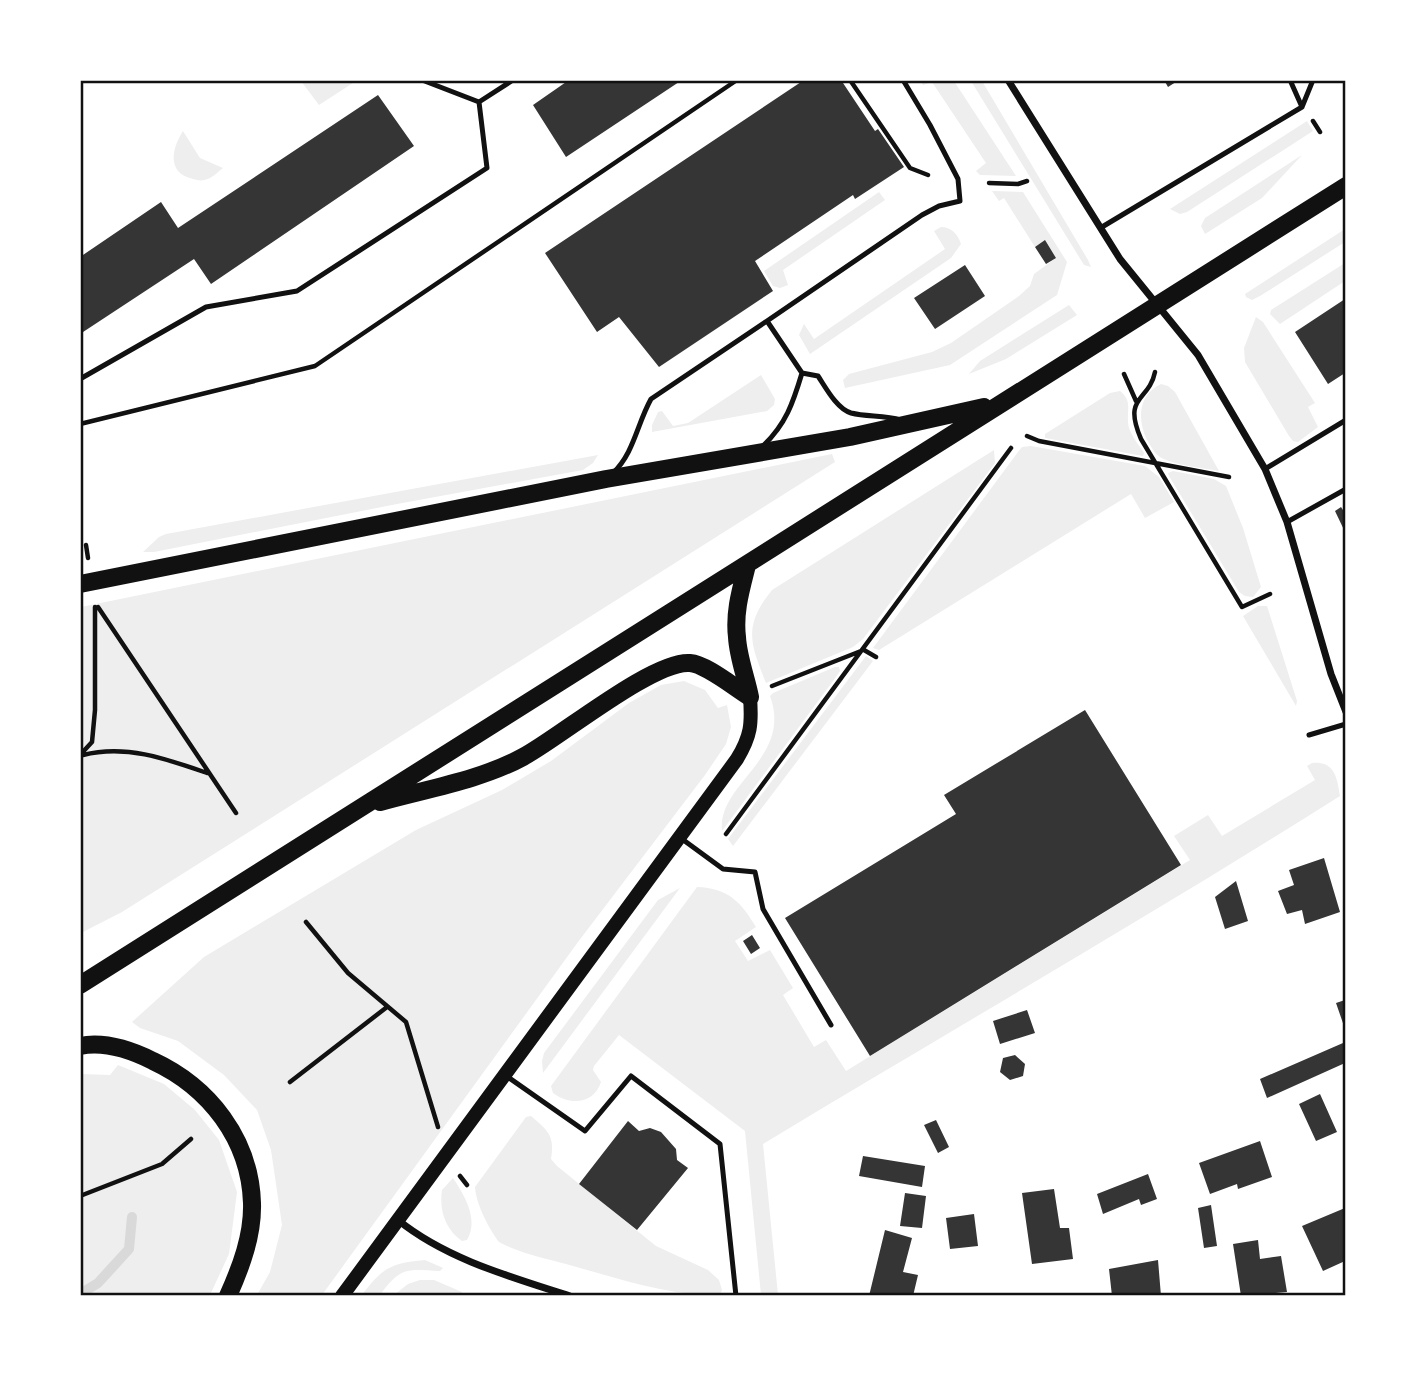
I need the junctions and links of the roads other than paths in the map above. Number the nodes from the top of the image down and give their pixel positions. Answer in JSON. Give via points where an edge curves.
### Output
{"nodes":[{"id":1,"x":422,"y":80,"type":"edge"},
{"id":2,"x":513,"y":80,"type":"edge"},
{"id":3,"x":903,"y":80,"type":"edge"},
{"id":4,"x":1008,"y":80,"type":"edge"},
{"id":5,"x":1290,"y":80,"type":"edge"},
{"id":6,"x":1313,"y":80,"type":"edge"},
{"id":7,"x":479,"y":102,"type":"junction"},
{"id":8,"x":1302,"y":107,"type":"junction"},
{"id":9,"x":1346,"y":186,"type":"edge"},
{"id":10,"x":1102,"y":227,"type":"junction"},
{"id":11,"x":1158,"y":305,"type":"junction"},
{"id":12,"x":767,"y":321,"type":"junction"},
{"id":13,"x":802,"y":373,"type":"junction"},
{"id":14,"x":80,"y":379,"type":"edge"},
{"id":15,"x":998,"y":404,"type":"junction"},
{"id":16,"x":1346,"y":420,"type":"edge"},
{"id":17,"x":912,"y":423,"type":"junction"},
{"id":18,"x":751,"y":454,"type":"junction"},
{"id":19,"x":1265,"y":469,"type":"junction"},
{"id":20,"x":606,"y":479,"type":"junction"},
{"id":21,"x":1346,"y":489,"type":"edge"},
{"id":22,"x":1287,"y":522,"type":"junction"},
{"id":23,"x":747,"y":565,"type":"junction"},
{"id":24,"x":80,"y":584,"type":"edge"},
{"id":25,"x":750,"y":697,"type":"junction"},
{"id":26,"x":1346,"y":712,"type":"edge"},
{"id":27,"x":1346,"y":724,"type":"edge"},
{"id":28,"x":1309,"y":735,"type":"dead end"},
{"id":29,"x":360,"y":808,"type":"junction"},
{"id":30,"x":681,"y":838,"type":"junction"},
{"id":31,"x":80,"y":985,"type":"edge"},
{"id":32,"x":831,"y":1025,"type":"dead end"},
{"id":33,"x":80,"y":1046,"type":"edge"},
{"id":34,"x":505,"y":1075,"type":"junction"},
{"id":35,"x":397,"y":1219,"type":"junction"},
{"id":36,"x":228,"y":1296,"type":"edge"},
{"id":37,"x":342,"y":1296,"type":"edge"},
{"id":38,"x":570,"y":1296,"type":"edge"},
{"id":39,"x":736,"y":1296,"type":"edge"}],
"edges":[{"from":1,"to":7,"type":"lane"},
{"from":2,"to":7,"type":"lane"},
{"from":3,"to":12,"type":"lane","via":[[958,179],[960,201],[922,215]]},
{"from":4,"to":10,"type":"street"},
{"from":5,"to":8,"type":"lane"},
{"from":6,"to":8,"type":"lane"},
{"from":7,"to":14,"type":"lane","via":[[487,168],[298,291],[206,307]]},
{"from":8,"to":10,"type":"lane"},
{"from":9,"to":11,"type":"main road"},
{"from":10,"to":11,"type":"street"},
{"from":11,"to":15,"type":"main road"},
{"from":11,"to":19,"type":"street","via":[[1199,355]]},
{"from":12,"to":13,"type":"lane"},
{"from":12,"to":20,"type":"lane","via":[[651,399],[630,452]]},
{"from":13,"to":17,"type":"lane","via":[[818,376],[850,412]]},
{"from":13,"to":18,"type":"lane","via":[[782,425]]},
{"from":15,"to":17,"type":"main road"},
{"from":15,"to":23,"type":"main road"},
{"from":16,"to":19,"type":"lane"},
{"from":17,"to":18,"type":"main road"},
{"from":18,"to":20,"type":"main road"},
{"from":19,"to":22,"type":"street"},
{"from":20,"to":24,"type":"main road"},
{"from":21,"to":22,"type":"lane"},
{"from":22,"to":26,"type":"street"},
{"from":23,"to":25,"type":"main road","via":[[736,628]]},
{"from":23,"to":29,"type":"main road"},
{"from":25,"to":29,"type":"main road","via":[[690,663],[670,667],[619,694],[524,757]]},
{"from":25,"to":30,"type":"main road","via":[[748,740]]},
{"from":27,"to":28,"type":"lane"},
{"from":29,"to":31,"type":"main road"},
{"from":30,"to":32,"type":"lane","via":[[723,869],[755,872],[763,909]]},
{"from":30,"to":34,"type":"main road"},
{"from":33,"to":36,"type":"main road","via":[[106,1044],[166,1067],[200,1090],[230,1128],[243,1154],[252,1204],[240,1270]]},
{"from":34,"to":35,"type":"main road"},
{"from":34,"to":39,"type":"lane","via":[[584,1132],[631,1076],[720,1144]]},
{"from":35,"to":37,"type":"main road"},
{"from":35,"to":38,"type":"street","via":[[462,1258]]}]}
